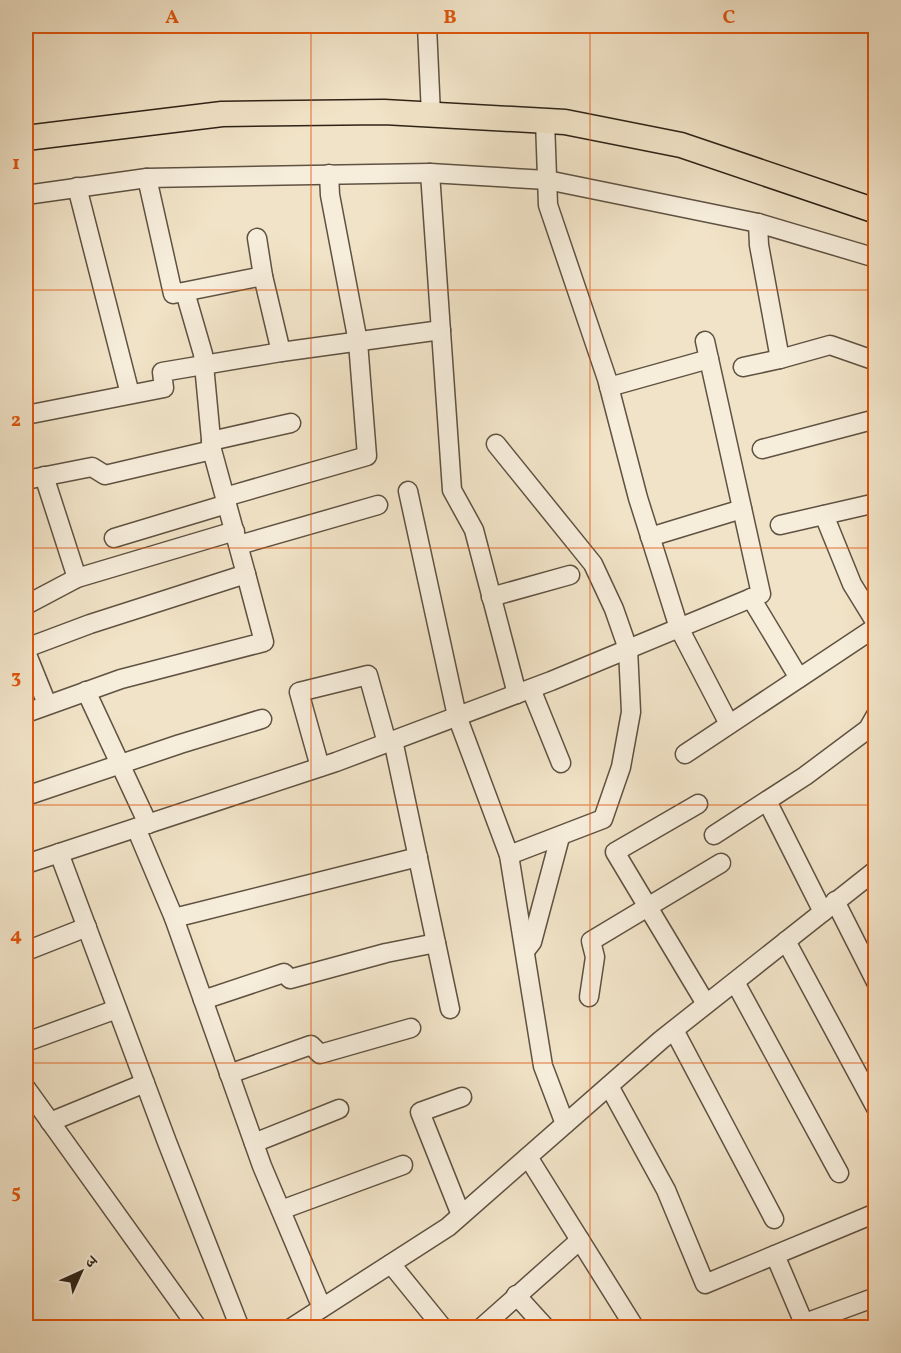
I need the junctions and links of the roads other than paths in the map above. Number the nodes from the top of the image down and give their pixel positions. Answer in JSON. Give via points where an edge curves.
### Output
{"nodes":[{"id":1,"x":427,"y":26,"type":"edge"},
{"id":2,"x":431,"y":115,"type":"junction"},
{"id":3,"x":545,"y":121,"type":"junction"},
{"id":4,"x":26,"y":138,"type":"edge"},
{"id":5,"x":430,"y":172,"type":"junction"},
{"id":6,"x":329,"y":174,"type":"junction"},
{"id":7,"x":147,"y":178,"type":"junction"},
{"id":8,"x":547,"y":180,"type":"junction"},
{"id":9,"x":77,"y":187,"type":"junction"},
{"id":10,"x":26,"y":195,"type":"edge"},
{"id":11,"x":876,"y":211,"type":"edge"},
{"id":12,"x":758,"y":223,"type":"junction"},
{"id":13,"x":257,"y":238,"type":"dead end"},
{"id":14,"x":876,"y":258,"type":"edge"},
{"id":15,"x":263,"y":276,"type":"junction"},
{"id":16,"x":185,"y":292,"type":"junction"},
{"id":17,"x":441,"y":330,"type":"junction"},
{"id":18,"x":705,"y":341,"type":"dead end"},
{"id":19,"x":358,"y":342,"type":"junction"},
{"id":20,"x":281,"y":352,"type":"junction"},
{"id":21,"x":709,"y":359,"type":"junction"},
{"id":22,"x":780,"y":359,"type":"junction"},
{"id":23,"x":876,"y":361,"type":"edge"},
{"id":24,"x":204,"y":365,"type":"junction"},
{"id":25,"x":743,"y":367,"type":"dead end"},
{"id":26,"x":609,"y":387,"type":"junction"},
{"id":27,"x":130,"y":394,"type":"junction"},
{"id":28,"x":26,"y":415,"type":"edge"},
{"id":29,"x":876,"y":419,"type":"edge"},
{"id":30,"x":291,"y":423,"type":"dead end"},
{"id":31,"x":496,"y":444,"type":"dead end"},
{"id":32,"x":211,"y":446,"type":"junction"},
{"id":33,"x":762,"y":449,"type":"dead end"},
{"id":34,"x":44,"y":476,"type":"junction"},
{"id":35,"x":26,"y":480,"type":"edge"},
{"id":36,"x":408,"y":491,"type":"dead end"},
{"id":37,"x":226,"y":500,"type":"junction"},
{"id":38,"x":876,"y":503,"type":"edge"},
{"id":39,"x":378,"y":505,"type":"dead end"},
{"id":40,"x":742,"y":509,"type":"junction"},
{"id":41,"x":824,"y":515,"type":"junction"},
{"id":42,"x":780,"y":525,"type":"dead end"},
{"id":43,"x":650,"y":537,"type":"junction"},
{"id":44,"x":114,"y":538,"type":"dead end"},
{"id":45,"x":237,"y":538,"type":"junction"},
{"id":46,"x":246,"y":574,"type":"junction"},
{"id":47,"x":570,"y":575,"type":"dead end"},
{"id":48,"x":77,"y":579,"type":"junction"},
{"id":49,"x":492,"y":597,"type":"junction"},
{"id":50,"x":751,"y":598,"type":"junction"},
{"id":51,"x":26,"y":605,"type":"edge"},
{"id":52,"x":876,"y":625,"type":"edge"},
{"id":53,"x":679,"y":628,"type":"junction"},
{"id":54,"x":628,"y":649,"type":"junction"},
{"id":55,"x":26,"y":650,"type":"edge"},
{"id":56,"x":799,"y":678,"type":"junction"},
{"id":57,"x":86,"y":691,"type":"junction"},
{"id":58,"x":524,"y":691,"type":"junction"},
{"id":59,"x":47,"y":704,"type":"junction"},
{"id":60,"x":26,"y":712,"type":"edge"},
{"id":61,"x":876,"y":715,"type":"edge"},
{"id":62,"x":458,"y":716,"type":"junction"},
{"id":63,"x":262,"y":718,"type":"dead end"},
{"id":64,"x":729,"y":724,"type":"junction"},
{"id":65,"x":390,"y":742,"type":"junction"},
{"id":66,"x":685,"y":754,"type":"dead end"},
{"id":67,"x":561,"y":763,"type":"dead end"},
{"id":68,"x":120,"y":764,"type":"junction"},
{"id":69,"x":320,"y":767,"type":"junction"},
{"id":70,"x":26,"y":796,"type":"edge"},
{"id":71,"x":767,"y":801,"type":"junction"},
{"id":72,"x":698,"y":804,"type":"dead end"},
{"id":73,"x":142,"y":826,"type":"junction"},
{"id":74,"x":714,"y":835,"type":"dead end"},
{"id":75,"x":560,"y":837,"type":"junction"},
{"id":76,"x":59,"y":853,"type":"junction"},
{"id":77,"x":509,"y":855,"type":"junction"},
{"id":78,"x":418,"y":857,"type":"junction"},
{"id":79,"x":722,"y":863,"type":"dead end"},
{"id":80,"x":26,"y":864,"type":"edge"},
{"id":81,"x":876,"y":870,"type":"edge"},
{"id":82,"x":829,"y":906,"type":"junction"},
{"id":83,"x":648,"y":907,"type":"junction"},
{"id":84,"x":174,"y":918,"type":"junction"},
{"id":85,"x":87,"y":927,"type":"junction"},
{"id":86,"x":786,"y":941,"type":"junction"},
{"id":87,"x":436,"y":943,"type":"junction"},
{"id":88,"x":26,"y":951,"type":"edge"},
{"id":89,"x":525,"y":951,"type":"junction"},
{"id":90,"x":735,"y":982,"type":"junction"},
{"id":91,"x":876,"y":982,"type":"edge"},
{"id":92,"x":590,"y":998,"type":"dead end"},
{"id":93,"x":203,"y":1000,"type":"junction"},
{"id":94,"x":706,"y":1004,"type":"junction"},
{"id":95,"x":117,"y":1009,"type":"junction"},
{"id":96,"x":450,"y":1009,"type":"dead end"},
{"id":97,"x":411,"y":1028,"type":"dead end"},
{"id":98,"x":674,"y":1030,"type":"junction"},
{"id":99,"x":26,"y":1042,"type":"edge"},
{"id":100,"x":229,"y":1074,"type":"junction"},
{"id":101,"x":145,"y":1083,"type":"junction"},
{"id":102,"x":609,"y":1086,"type":"junction"},
{"id":103,"x":26,"y":1088,"type":"edge"},
{"id":104,"x":462,"y":1096,"type":"dead end"},
{"id":105,"x":876,"y":1108,"type":"edge"},
{"id":106,"x":339,"y":1109,"type":"dead end"},
{"id":107,"x":50,"y":1122,"type":"junction"},
{"id":108,"x":565,"y":1125,"type":"junction"},
{"id":109,"x":254,"y":1143,"type":"junction"},
{"id":110,"x":528,"y":1157,"type":"junction"},
{"id":111,"x":403,"y":1165,"type":"dead end"},
{"id":112,"x":839,"y":1173,"type":"dead end"},
{"id":113,"x":280,"y":1210,"type":"junction"},
{"id":114,"x":876,"y":1213,"type":"edge"},
{"id":115,"x":461,"y":1215,"type":"junction"},
{"id":116,"x":774,"y":1219,"type":"dead end"},
{"id":117,"x":580,"y":1240,"type":"junction"},
{"id":118,"x":775,"y":1255,"type":"junction"},
{"id":119,"x":391,"y":1264,"type":"junction"},
{"id":120,"x":516,"y":1295,"type":"junction"},
{"id":121,"x":876,"y":1297,"type":"edge"},
{"id":122,"x":322,"y":1308,"type":"junction"},
{"id":123,"x":436,"y":1325,"type":"edge"},
{"id":124,"x":805,"y":1325,"type":"edge"},
{"id":125,"x":295,"y":1326,"type":"edge"},
{"id":126,"x":198,"y":1328,"type":"edge"},
{"id":127,"x":240,"y":1328,"type":"edge"},
{"id":128,"x":481,"y":1328,"type":"edge"},
{"id":129,"x":546,"y":1328,"type":"edge"},
{"id":130,"x":635,"y":1328,"type":"edge"}],
"edges":[{"from":1,"to":2,"type":"street"},
{"from":2,"to":3,"type":"main road"},
{"from":2,"to":4,"type":"main road","via":[[222,114]]},
{"from":3,"to":8,"type":"street"},
{"from":3,"to":11,"type":"main road","via":[[681,145]]},
{"from":5,"to":6,"type":"street"},
{"from":5,"to":8,"type":"street"},
{"from":5,"to":17,"type":"street"},
{"from":6,"to":7,"type":"street"},
{"from":6,"to":19,"type":"street"},
{"from":7,"to":9,"type":"street"},
{"from":7,"to":16,"type":"street","via":[[173,294]]},
{"from":8,"to":12,"type":"street"},
{"from":8,"to":26,"type":"street","via":[[549,205]]},
{"from":9,"to":10,"type":"street"},
{"from":9,"to":27,"type":"street"},
{"from":12,"to":14,"type":"street"},
{"from":12,"to":22,"type":"street"},
{"from":13,"to":15,"type":"street"},
{"from":15,"to":16,"type":"street"},
{"from":15,"to":20,"type":"street"},
{"from":16,"to":24,"type":"street"},
{"from":17,"to":19,"type":"street"},
{"from":17,"to":49,"type":"street","via":[[453,489],[474,530]]},
{"from":18,"to":21,"type":"street"},
{"from":19,"to":20,"type":"street"},
{"from":19,"to":37,"type":"street","via":[[367,456]]},
{"from":20,"to":24,"type":"street"},
{"from":21,"to":26,"type":"street"},
{"from":21,"to":40,"type":"street"},
{"from":22,"to":23,"type":"street","via":[[830,345]]},
{"from":22,"to":25,"type":"street"},
{"from":24,"to":27,"type":"street","via":[[162,372],[164,388]]},
{"from":24,"to":32,"type":"street"},
{"from":26,"to":43,"type":"street"},
{"from":27,"to":28,"type":"street"},
{"from":29,"to":33,"type":"street"},
{"from":30,"to":32,"type":"street"},
{"from":31,"to":54,"type":"street","via":[[593,564],[615,609]]},
{"from":32,"to":34,"type":"street","via":[[105,475],[92,467]]},
{"from":32,"to":37,"type":"street"},
{"from":34,"to":35,"type":"street"},
{"from":34,"to":48,"type":"street"},
{"from":36,"to":62,"type":"street"},
{"from":37,"to":44,"type":"street"},
{"from":37,"to":45,"type":"street"},
{"from":38,"to":41,"type":"street"},
{"from":39,"to":45,"type":"street"},
{"from":40,"to":43,"type":"street"},
{"from":40,"to":50,"type":"street","via":[[760,594]]},
{"from":41,"to":42,"type":"street"},
{"from":41,"to":52,"type":"street","via":[[852,584]]},
{"from":43,"to":53,"type":"street"},
{"from":45,"to":46,"type":"street"},
{"from":45,"to":48,"type":"street"},
{"from":46,"to":55,"type":"street","via":[[90,624]]},
{"from":46,"to":57,"type":"street","via":[[264,642]]},
{"from":47,"to":49,"type":"street"},
{"from":48,"to":51,"type":"street"},
{"from":49,"to":58,"type":"street"},
{"from":50,"to":53,"type":"street"},
{"from":50,"to":56,"type":"street"},
{"from":52,"to":56,"type":"street"},
{"from":53,"to":54,"type":"street"},
{"from":53,"to":64,"type":"street"},
{"from":54,"to":58,"type":"street"},
{"from":54,"to":75,"type":"street","via":[[631,712],[621,767],[603,819]]},
{"from":55,"to":59,"type":"street"},
{"from":56,"to":64,"type":"street"},
{"from":57,"to":59,"type":"street"},
{"from":57,"to":68,"type":"street"},
{"from":58,"to":62,"type":"street"},
{"from":58,"to":67,"type":"street"},
{"from":59,"to":60,"type":"street"},
{"from":61,"to":71,"type":"street","via":[[867,729]]},
{"from":62,"to":65,"type":"street"},
{"from":62,"to":77,"type":"street"},
{"from":63,"to":68,"type":"street"},
{"from":64,"to":66,"type":"street"},
{"from":65,"to":69,"type":"street"},
{"from":65,"to":69,"type":"street","via":[[368,675],[299,692]]},
{"from":65,"to":78,"type":"street"},
{"from":68,"to":70,"type":"street"},
{"from":68,"to":73,"type":"street"},
{"from":69,"to":73,"type":"street"},
{"from":71,"to":74,"type":"street"},
{"from":71,"to":82,"type":"street"},
{"from":72,"to":83,"type":"street","via":[[615,852]]},
{"from":73,"to":76,"type":"street"},
{"from":73,"to":84,"type":"street"},
{"from":75,"to":77,"type":"street"},
{"from":75,"to":89,"type":"street","via":[[532,942]]},
{"from":76,"to":80,"type":"street"},
{"from":76,"to":85,"type":"street"},
{"from":77,"to":89,"type":"street"},
{"from":78,"to":84,"type":"street"},
{"from":78,"to":87,"type":"street"},
{"from":79,"to":83,"type":"street"},
{"from":81,"to":82,"type":"street"},
{"from":82,"to":86,"type":"street"},
{"from":82,"to":91,"type":"street"},
{"from":83,"to":92,"type":"street","via":[[591,941],[594,957]]},
{"from":83,"to":94,"type":"street"},
{"from":84,"to":93,"type":"street"},
{"from":85,"to":88,"type":"street"},
{"from":85,"to":95,"type":"street"},
{"from":86,"to":90,"type":"street"},
{"from":86,"to":105,"type":"street"},
{"from":87,"to":93,"type":"street","via":[[290,979],[284,973]]},
{"from":87,"to":96,"type":"street"},
{"from":89,"to":108,"type":"street","via":[[543,1066]]},
{"from":90,"to":94,"type":"street"},
{"from":90,"to":112,"type":"street"},
{"from":93,"to":100,"type":"street"},
{"from":94,"to":98,"type":"street"},
{"from":95,"to":99,"type":"street"},
{"from":95,"to":101,"type":"street"},
{"from":97,"to":100,"type":"street","via":[[320,1054],[311,1045]]},
{"from":98,"to":102,"type":"street"},
{"from":98,"to":116,"type":"street"},
{"from":100,"to":109,"type":"street"},
{"from":101,"to":107,"type":"street"},
{"from":101,"to":127,"type":"street"},
{"from":102,"to":108,"type":"street"},
{"from":102,"to":118,"type":"street","via":[[666,1190],[705,1284]]},
{"from":103,"to":107,"type":"street"},
{"from":104,"to":115,"type":"street","via":[[420,1112]]},
{"from":106,"to":109,"type":"street"},
{"from":107,"to":126,"type":"street"},
{"from":108,"to":110,"type":"street"},
{"from":109,"to":113,"type":"street"},
{"from":110,"to":115,"type":"street"},
{"from":110,"to":117,"type":"street"},
{"from":111,"to":113,"type":"street"},
{"from":113,"to":122,"type":"street"},
{"from":114,"to":118,"type":"street"},
{"from":115,"to":119,"type":"street"},
{"from":117,"to":120,"type":"street"},
{"from":117,"to":130,"type":"street"},
{"from":118,"to":124,"type":"street"},
{"from":119,"to":122,"type":"street"},
{"from":119,"to":123,"type":"street"},
{"from":120,"to":128,"type":"street"},
{"from":120,"to":129,"type":"street"},
{"from":121,"to":124,"type":"street"},
{"from":122,"to":125,"type":"street"}]}
